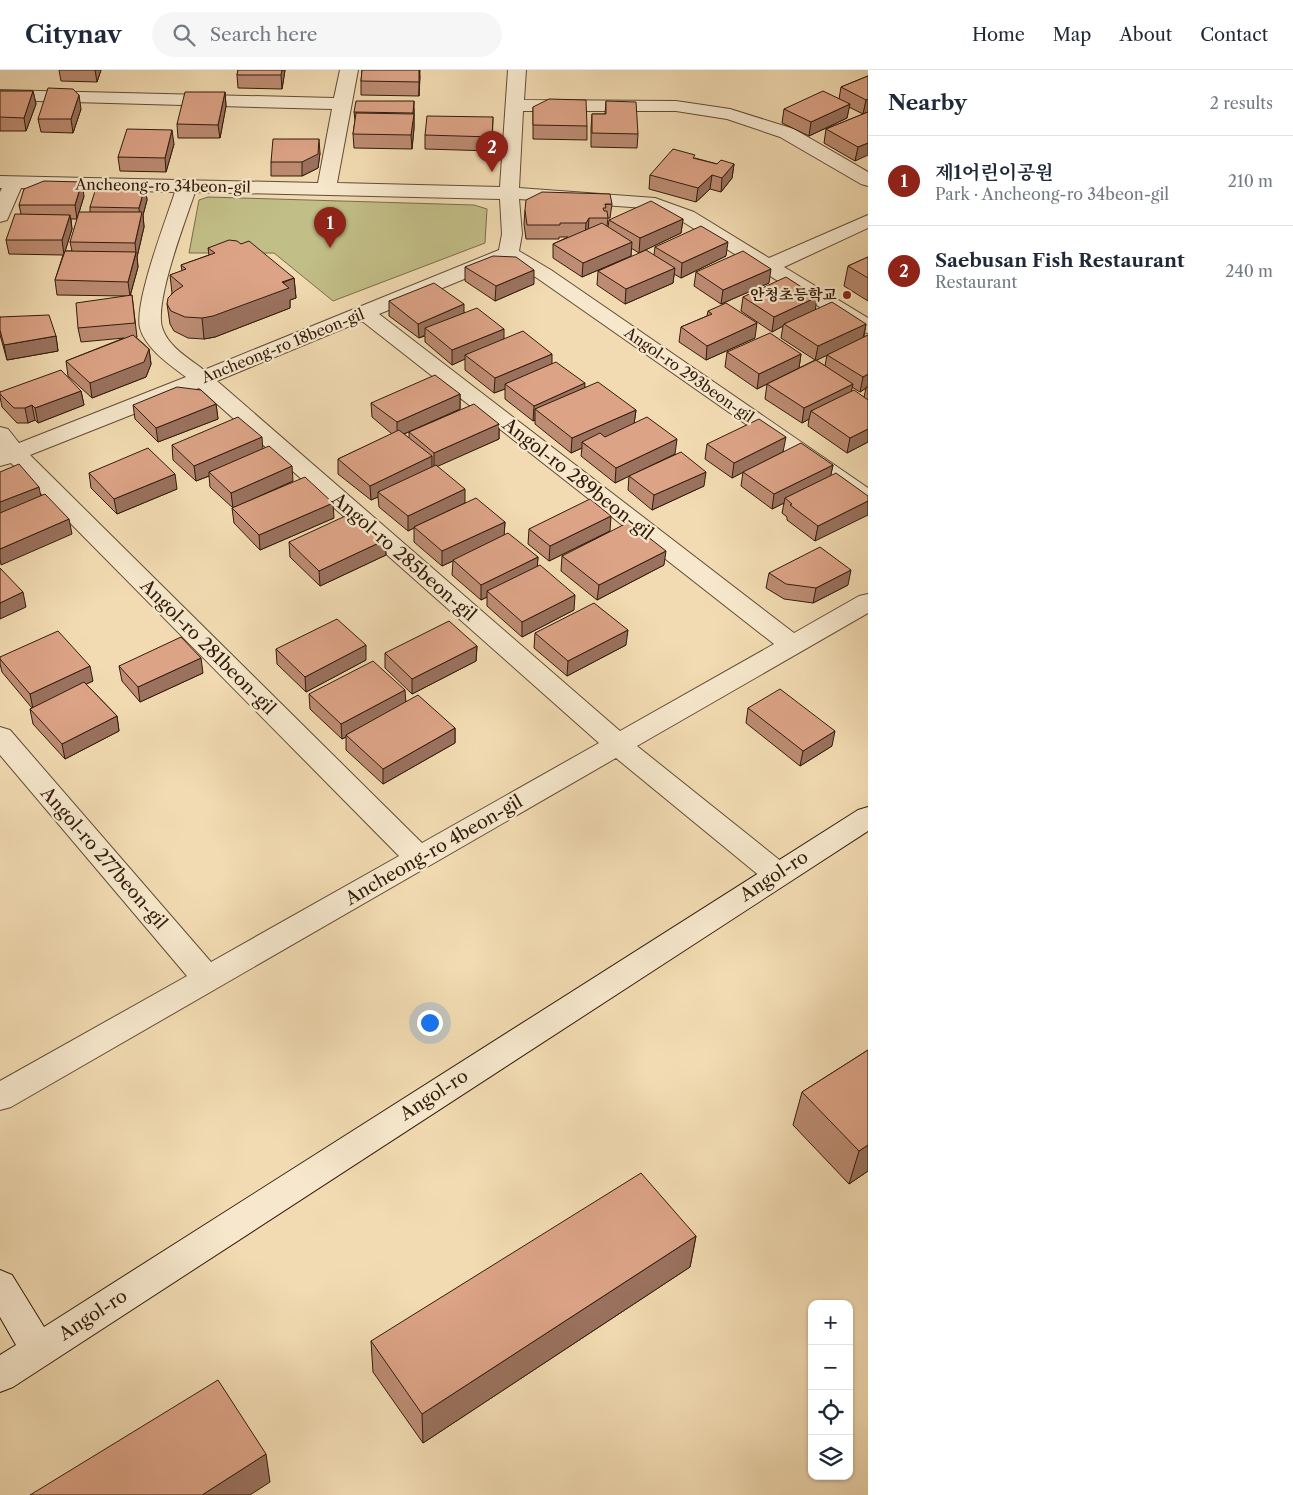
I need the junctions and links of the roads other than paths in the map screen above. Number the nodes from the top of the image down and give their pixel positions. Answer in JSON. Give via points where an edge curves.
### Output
{"nodes":[{"id":1,"x":349,"y":70,"type":"edge"},
{"id":2,"x":517,"y":70,"type":"edge"},
{"id":3,"x":0,"y":95,"type":"edge"},
{"id":4,"x":343,"y":104,"type":"junction"},
{"id":5,"x":514,"y":105,"type":"junction"},
{"id":6,"x":868,"y":180,"type":"edge"},
{"id":7,"x":7,"y":182,"type":"edge"},
{"id":8,"x":187,"y":186,"type":"junction"},
{"id":9,"x":326,"y":189,"type":"junction"},
{"id":10,"x":508,"y":193,"type":"junction"},
{"id":11,"x":0,"y":216,"type":"edge"},
{"id":12,"x":868,"y":221,"type":"edge"},
{"id":13,"x":509,"y":253,"type":"junction"},
{"id":14,"x":768,"y":266,"type":"junction"},
{"id":15,"x":364,"y":312,"type":"junction"},
{"id":16,"x":868,"y":327,"type":"edge"},
{"id":17,"x":202,"y":378,"type":"junction"},
{"id":18,"x":5,"y":448,"type":"edge"},
{"id":19,"x":868,"y":499,"type":"edge"},
{"id":20,"x":868,"y":602,"type":"edge"},
{"id":21,"x":792,"y":645,"type":"junction"},
{"id":22,"x":0,"y":737,"type":"edge"},
{"id":23,"x":618,"y":745,"type":"junction"},
{"id":24,"x":868,"y":817,"type":"edge"},
{"id":25,"x":419,"y":858,"type":"junction"},
{"id":26,"x":777,"y":874,"type":"junction"},
{"id":27,"x":208,"y":979,"type":"junction"},
{"id":28,"x":0,"y":1097,"type":"edge"},
{"id":29,"x":0,"y":1286,"type":"edge"},
{"id":30,"x":39,"y":1350,"type":"junction"},
{"id":31,"x":0,"y":1375,"type":"edge"}],
"edges":[{"from":1,"to":4,"type":"street"},
{"from":2,"to":5,"type":"street"},
{"from":3,"to":4,"type":"street"},
{"from":4,"to":9,"type":"street"},
{"from":5,"to":6,"type":"street","via":[[676,106],[730,114],[787,133]]},
{"from":5,"to":10,"type":"street"},
{"from":7,"to":8,"type":"street","name":"Ancheong-ro 34beon-gil"},
{"from":7,"to":11,"type":"street"},
{"from":8,"to":9,"type":"street","name":"Ancheong-ro 34beon-gil"},
{"from":8,"to":17,"type":"street","name":"Angol-ro 285beon-gil","via":[[151,302],[150,326],[163,348]]},
{"from":9,"to":10,"type":"street","name":"Ancheong-ro 34beon-gil"},
{"from":10,"to":13,"type":"street","via":[[512,234]]},
{"from":10,"to":14,"type":"street","name":"Ancheong-ro 34beon-gil","via":[[648,202],[687,216]]},
{"from":12,"to":14,"type":"street"},
{"from":13,"to":15,"type":"street","name":"Ancheong-ro 18beon-gil"},
{"from":13,"to":19,"type":"street","name":"Angol-ro 293beon-gil"},
{"from":14,"to":16,"type":"street","name":"Ancheong-ro 34beon-gil"},
{"from":15,"to":17,"type":"street","name":"Ancheong-ro 18beon-gil"},
{"from":15,"to":21,"type":"street","name":"Angol-ro 289beon-gil"},
{"from":17,"to":18,"type":"street","name":"Ancheong-ro 18beon-gil"},
{"from":17,"to":23,"type":"street","name":"Angol-ro 285beon-gil"},
{"from":18,"to":25,"type":"street","name":"Angol-ro 281beon-gil"},
{"from":20,"to":21,"type":"street","name":"Ancheong-ro 4beon-gil"},
{"from":21,"to":23,"type":"street","name":"Ancheong-ro 4beon-gil"},
{"from":22,"to":27,"type":"street","name":"Angol-ro 277beon-gil"},
{"from":23,"to":25,"type":"street","name":"Ancheong-ro 4beon-gil"},
{"from":23,"to":26,"type":"street","name":"Angol-ro 285beon-gil"},
{"from":24,"to":26,"type":"street","name":"Angol-ro"},
{"from":25,"to":27,"type":"street","name":"Ancheong-ro 4beon-gil"},
{"from":26,"to":30,"type":"street","name":"Angol-ro"},
{"from":27,"to":28,"type":"street","name":"Ancheong-ro 4beon-gil"},
{"from":29,"to":30,"type":"street"},
{"from":30,"to":31,"type":"street","name":"Angol-ro"}]}
